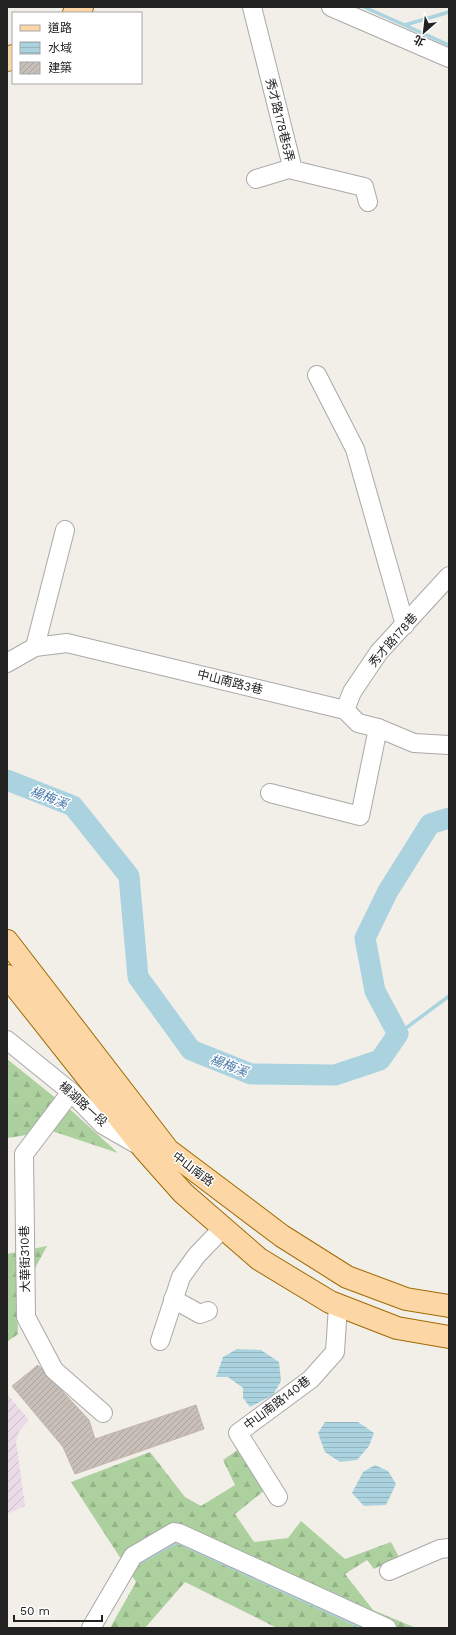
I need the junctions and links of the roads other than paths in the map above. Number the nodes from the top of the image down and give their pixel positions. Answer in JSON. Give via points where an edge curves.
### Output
{"nodes":[{"id":1,"x":252,"y":7,"type":"edge"},
{"id":2,"x":330,"y":7,"type":"edge"},
{"id":3,"x":449,"y":58,"type":"edge"},
{"id":4,"x":292,"y":168,"type":"junction"},
{"id":5,"x":256,"y":179,"type":"dead end"},
{"id":6,"x":368,"y":202,"type":"dead end"},
{"id":7,"x":317,"y":375,"type":"dead end"},
{"id":8,"x":65,"y":530,"type":"dead end"},
{"id":9,"x":449,"y":576,"type":"edge"},
{"id":10,"x":405,"y":626,"type":"junction"},
{"id":11,"x":35,"y":647,"type":"junction"},
{"id":12,"x":7,"y":663,"type":"edge"},
{"id":13,"x":345,"y":710,"type":"junction"},
{"id":14,"x":378,"y":728,"type":"junction"},
{"id":15,"x":449,"y":745,"type":"edge"},
{"id":16,"x":270,"y":793,"type":"dead end"},
{"id":17,"x":7,"y":941,"type":"edge"},
{"id":18,"x":7,"y":976,"type":"edge"},
{"id":19,"x":7,"y":1040,"type":"edge"},
{"id":20,"x":72,"y":1092,"type":"junction"},
{"id":21,"x":144,"y":1149,"type":"junction"},
{"id":22,"x":168,"y":1150,"type":"junction"},
{"id":23,"x":223,"y":1228,"type":"junction"},
{"id":24,"x":173,"y":1299,"type":"junction"},
{"id":25,"x":338,"y":1306,"type":"junction"},
{"id":26,"x":449,"y":1306,"type":"edge"},
{"id":27,"x":208,"y":1311,"type":"dead end"},
{"id":28,"x":449,"y":1337,"type":"edge"},
{"id":29,"x":160,"y":1341,"type":"dead end"},
{"id":30,"x":103,"y":1412,"type":"dead end"},
{"id":31,"x":278,"y":1497,"type":"dead end"},
{"id":32,"x":449,"y":1548,"type":"edge"},
{"id":33,"x":389,"y":1571,"type":"dead end"},
{"id":34,"x":91,"y":1628,"type":"edge"},
{"id":35,"x":387,"y":1628,"type":"edge"}],
"edges":[{"from":1,"to":4,"type":"street","name":"秀才路178巷5弄"},
{"from":2,"to":3,"type":"street"},
{"from":4,"to":5,"type":"street"},
{"from":4,"to":6,"type":"street","name":"秀才路178巷5弄","via":[[364,187]]},
{"from":7,"to":10,"type":"street","via":[[355,449]]},
{"from":8,"to":11,"type":"street"},
{"from":9,"to":10,"type":"street","name":"秀才路178巷"},
{"from":10,"to":13,"type":"street","name":"秀才路178巷","via":[[379,652],[352,692]]},
{"from":11,"to":12,"type":"street","name":"中山南路3巷"},
{"from":11,"to":13,"type":"street","name":"中山南路3巷","via":[[67,643]]},
{"from":13,"to":14,"type":"street","name":"中山南路3巷","via":[[358,723]]},
{"from":14,"to":15,"type":"street","name":"中山南路3巷","via":[[414,743]]},
{"from":14,"to":16,"type":"street","via":[[360,816]]},
{"from":17,"to":22,"type":"main road","name":"中山南路"},
{"from":18,"to":21,"type":"main road","name":"中山南路"},
{"from":19,"to":20,"type":"street","name":"楊湖路一段"},
{"from":20,"to":21,"type":"street","name":"楊湖路一段","via":[[103,1125]]},
{"from":20,"to":30,"type":"street","name":"大華街310巷","via":[[24,1154],[26,1318],[54,1370]]},
{"from":21,"to":22,"type":"street","name":"楊湖路一段"},
{"from":21,"to":23,"type":"main road","name":"中山南路","via":[[183,1193]]},
{"from":22,"to":26,"type":"main road","name":"中山南路","via":[[282,1236],[347,1277],[406,1299]]},
{"from":23,"to":24,"type":"street","via":[[197,1255],[181,1277]]},
{"from":23,"to":25,"type":"main road","name":"中山南路","via":[[259,1259]]},
{"from":24,"to":27,"type":"street","via":[[200,1314]]},
{"from":24,"to":29,"type":"street"},
{"from":25,"to":28,"type":"main road","name":"中山南路","via":[[397,1328]]},
{"from":25,"to":31,"type":"street","name":"中山南路140巷","via":[[335,1352],[311,1379],[238,1433]]},
{"from":32,"to":33,"type":"street","via":[[440,1549]]},
{"from":34,"to":35,"type":"street","via":[[133,1556],[174,1532]]}]}
